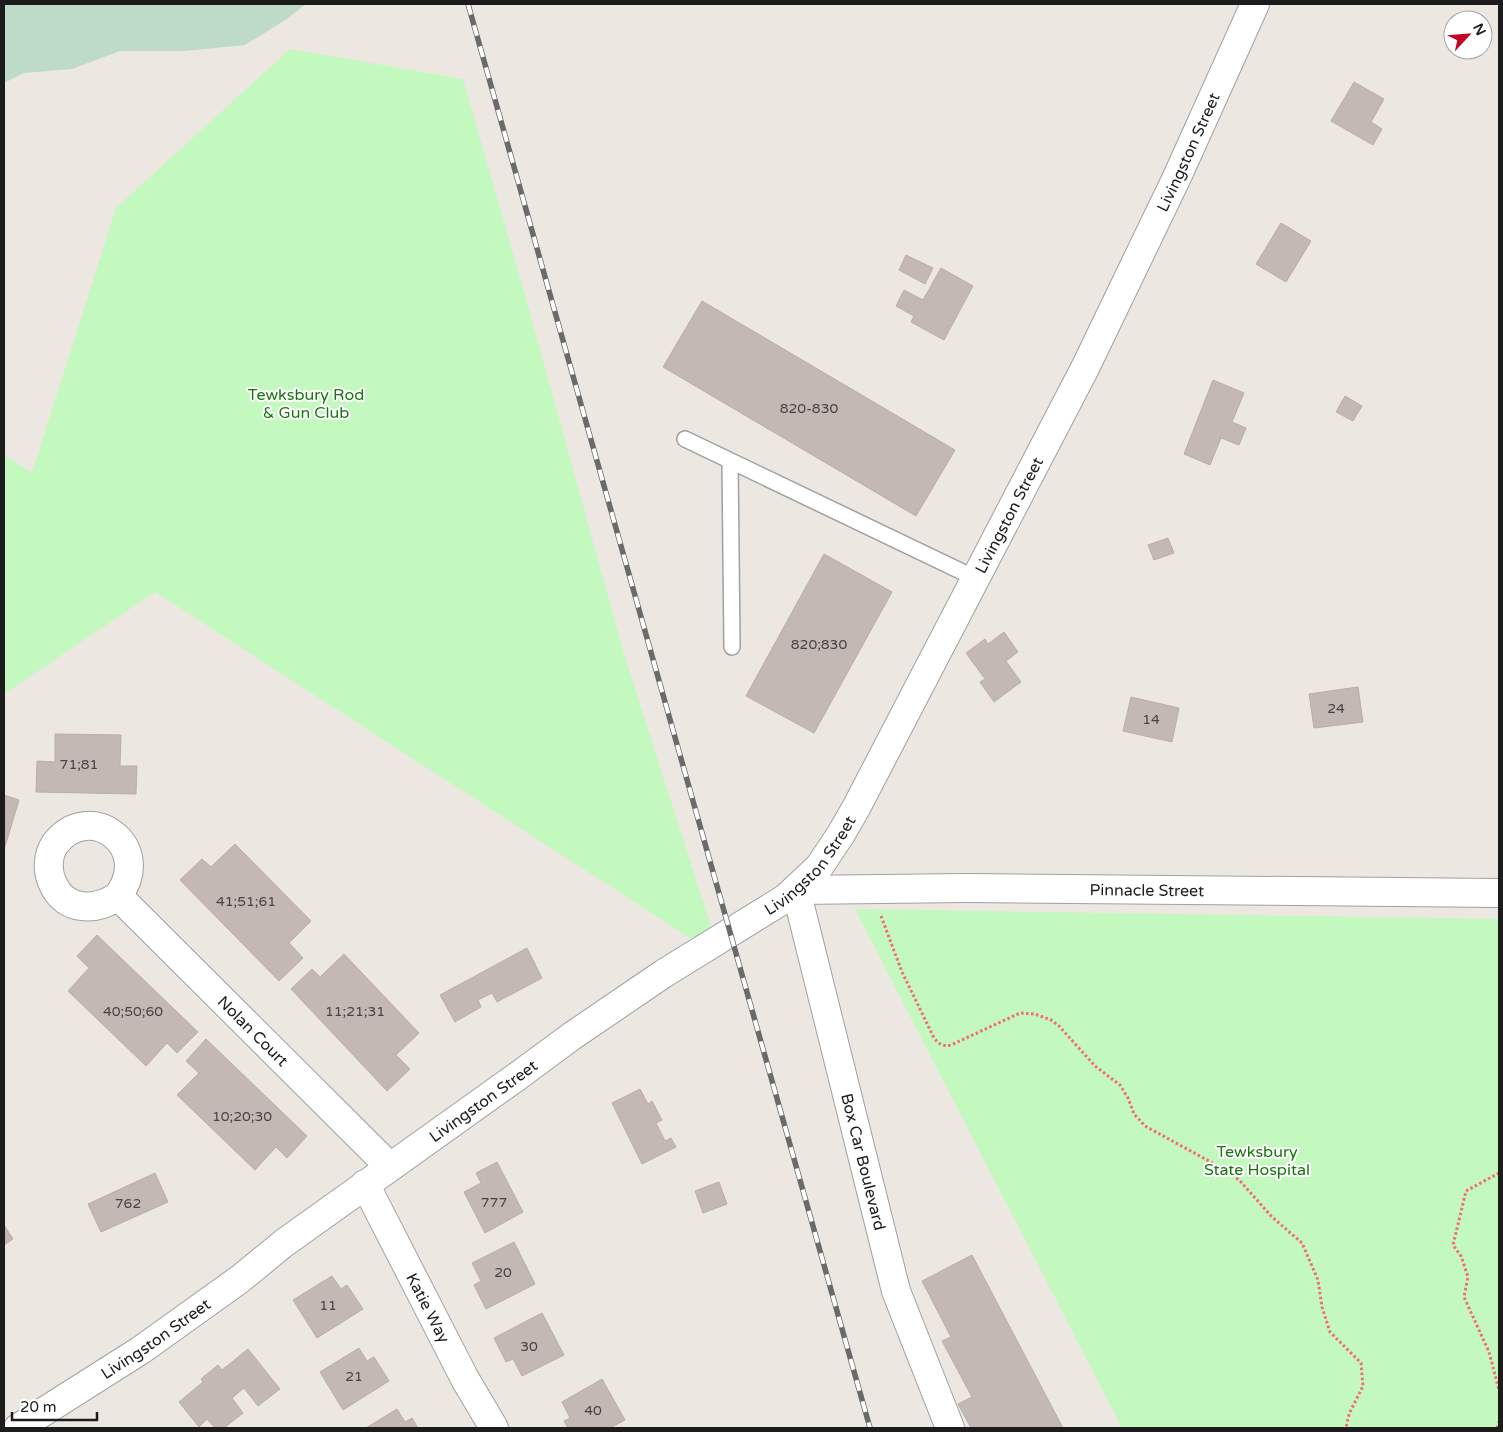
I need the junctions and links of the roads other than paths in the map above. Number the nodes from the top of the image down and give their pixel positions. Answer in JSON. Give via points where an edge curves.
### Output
{"nodes":[{"id":1,"x":1255,"y":4,"type":"edge"},
{"id":2,"x":685,"y":439,"type":"dead end"},
{"id":3,"x":730,"y":461,"type":"junction"},
{"id":4,"x":975,"y":578,"type":"junction"},
{"id":5,"x":732,"y":647,"type":"dead end"},
{"id":6,"x":796,"y":890,"type":"junction"},
{"id":7,"x":1499,"y":892,"type":"edge"},
{"id":8,"x":118,"y":896,"type":"dead end"},
{"id":9,"x":390,"y":1166,"type":"junction"},
{"id":10,"x":365,"y":1184,"type":"junction"},
{"id":11,"x":18,"y":1428,"type":"edge"},
{"id":12,"x":494,"y":1428,"type":"edge"},
{"id":13,"x":950,"y":1428,"type":"edge"}],
"edges":[{"from":1,"to":4,"type":"street","name":"Livingston Street","via":[[1089,360]]},
{"from":2,"to":3,"type":"lane"},
{"from":3,"to":4,"type":"lane"},
{"from":3,"to":5,"type":"lane"},
{"from":4,"to":6,"type":"street","name":"Livingston Street","via":[[841,834],[819,867]]},
{"from":6,"to":7,"type":"street","name":"Pinnacle Street"},
{"from":6,"to":9,"type":"street","name":"Livingston Street","via":[[662,974]]},
{"from":6,"to":13,"type":"street","name":"Box Car Boulevard","via":[[896,1291]]},
{"from":8,"to":9,"type":"street","name":"Nolan Court"},
{"from":9,"to":10,"type":"street","name":"Livingston Street"},
{"from":10,"to":11,"type":"street","name":"Livingston Street","via":[[141,1350]]},
{"from":10,"to":12,"type":"street","name":"Katie Way"}]}
